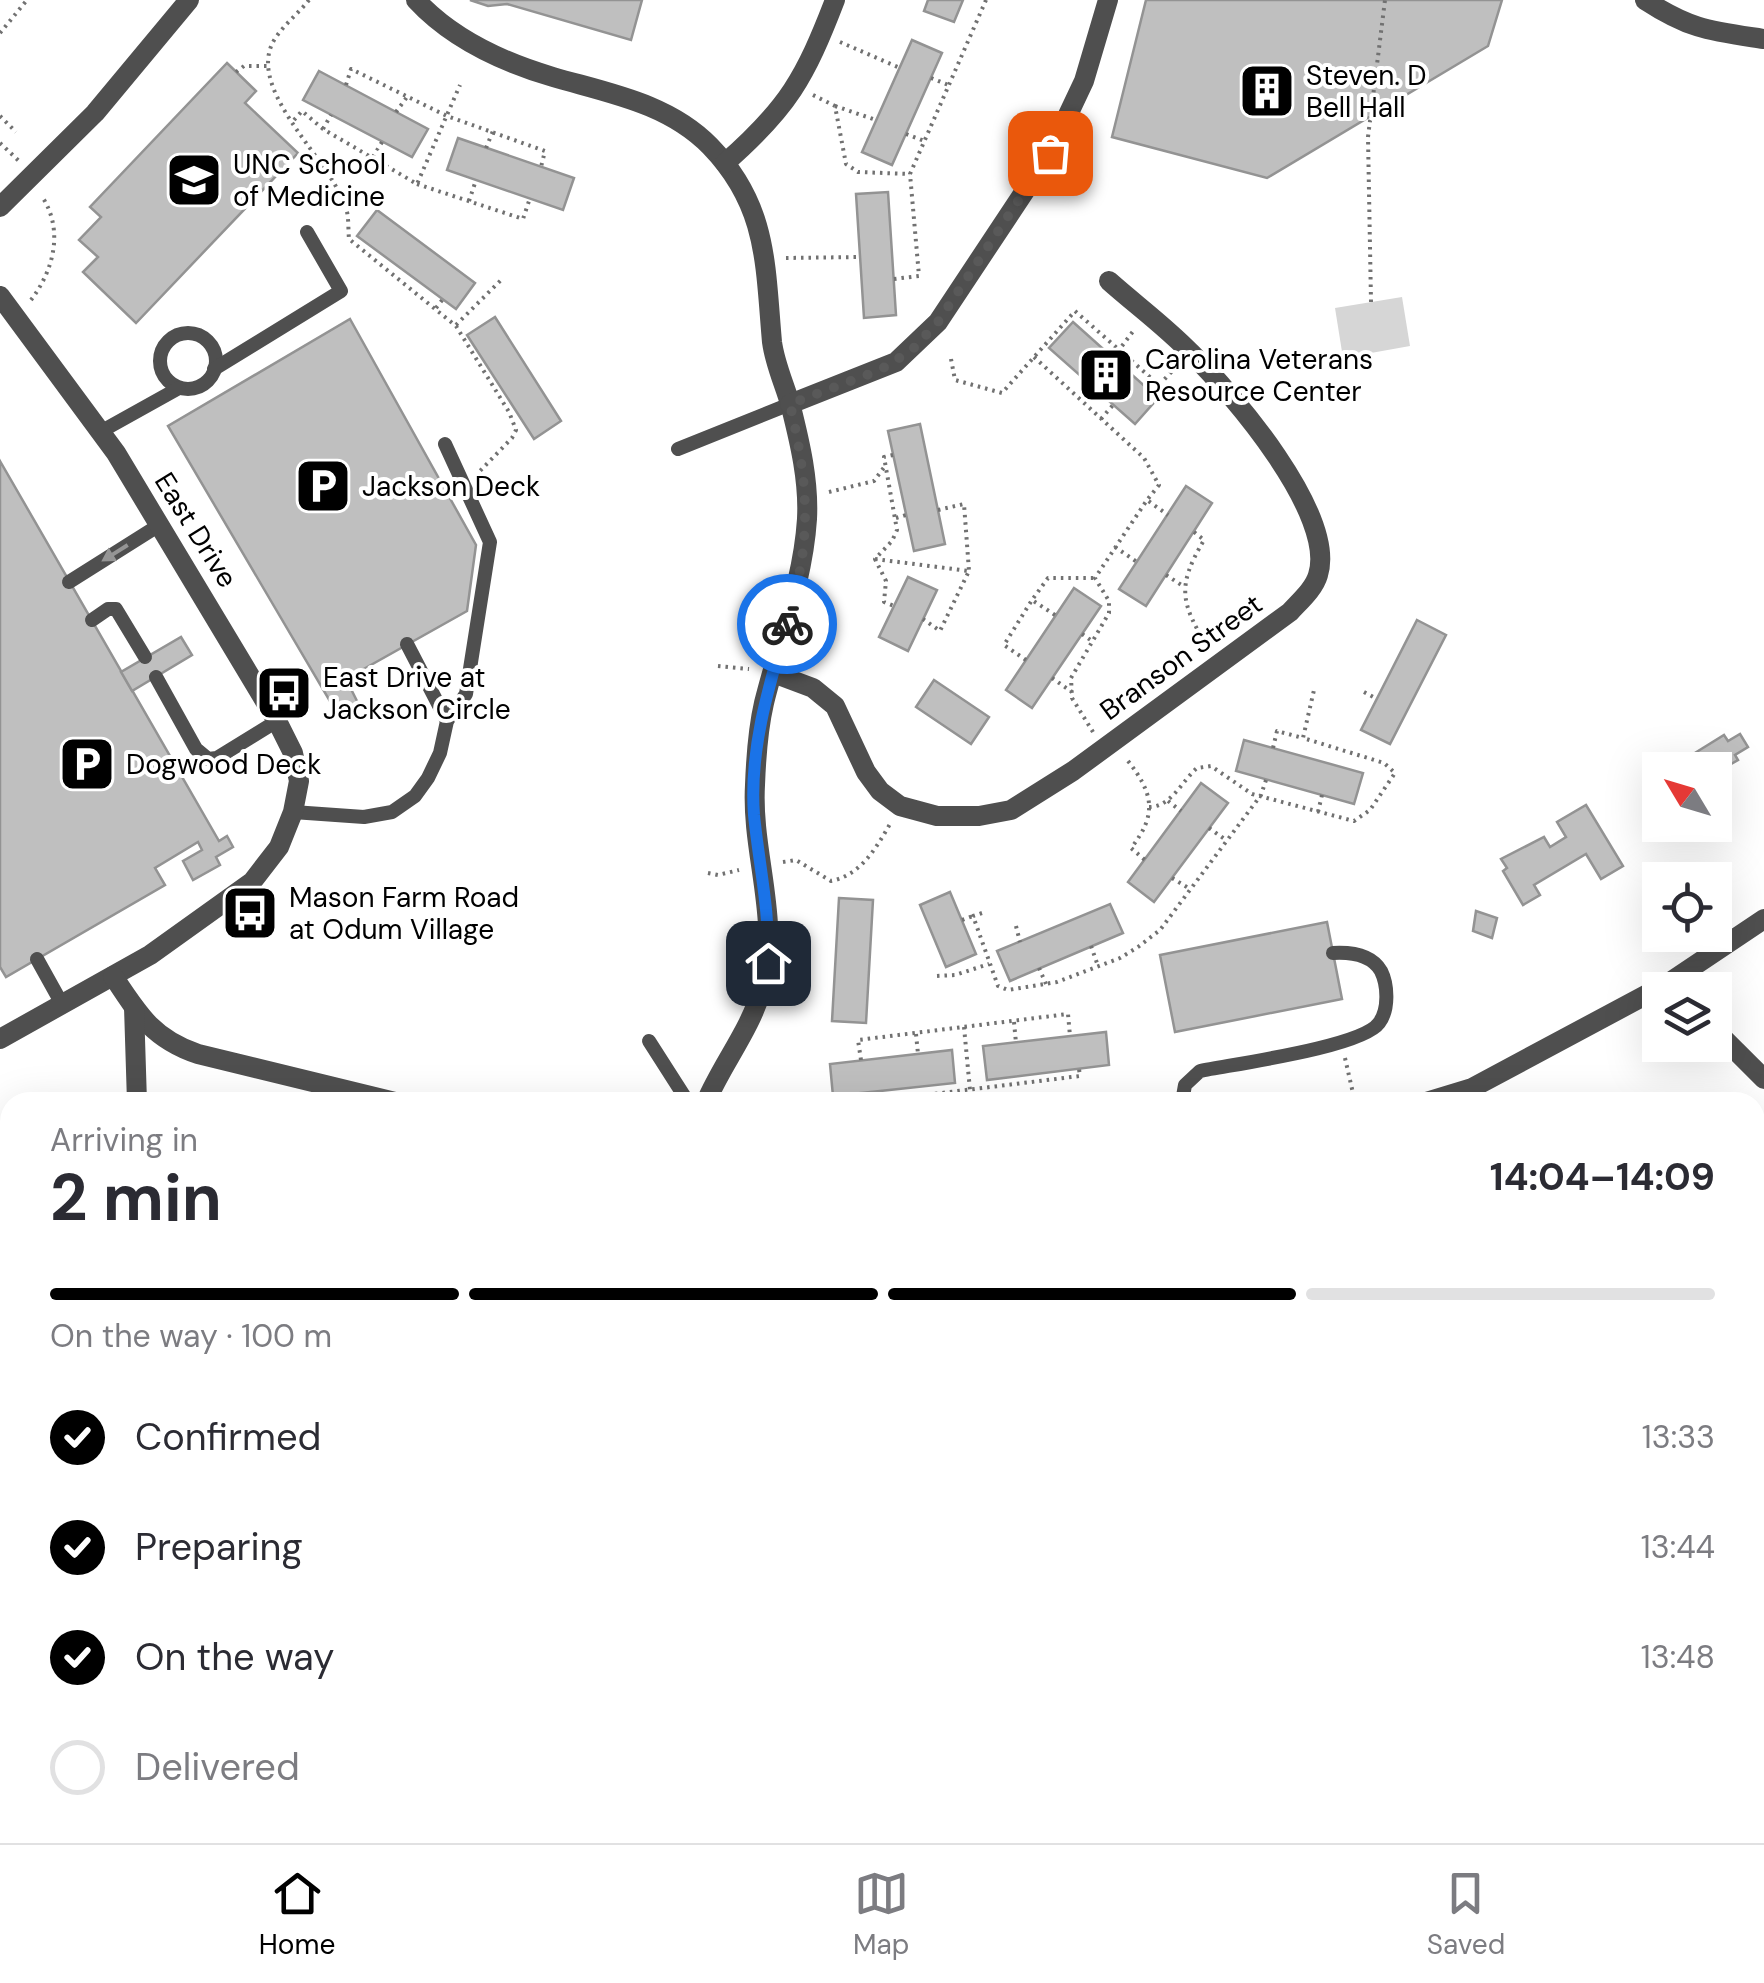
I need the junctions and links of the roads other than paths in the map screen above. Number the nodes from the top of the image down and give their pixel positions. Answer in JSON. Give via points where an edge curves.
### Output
{"nodes":[{"id":1,"x":189,"y":0,"type":"edge"},
{"id":2,"x":416,"y":0,"type":"edge"},
{"id":3,"x":834,"y":0,"type":"edge"},
{"id":4,"x":1108,"y":0,"type":"edge"},
{"id":5,"x":1645,"y":0,"type":"edge"},
{"id":6,"x":1764,"y":39,"type":"edge"},
{"id":7,"x":725,"y":163,"type":"junction"},
{"id":8,"x":0,"y":208,"type":"edge"},
{"id":9,"x":307,"y":232,"type":"dead end"},
{"id":10,"x":1109,"y":281,"type":"dead end"},
{"id":11,"x":0,"y":296,"type":"edge"},
{"id":12,"x":214,"y":369,"type":"junction"},
{"id":13,"x":179,"y":388,"type":"junction"},
{"id":14,"x":790,"y":404,"type":"junction"},
{"id":15,"x":100,"y":432,"type":"junction"},
{"id":16,"x":445,"y":444,"type":"dead end"},
{"id":17,"x":678,"y":449,"type":"dead end"},
{"id":18,"x":161,"y":524,"type":"junction"},
{"id":19,"x":69,"y":582,"type":"dead end"},
{"id":20,"x":92,"y":620,"type":"dead end"},
{"id":21,"x":408,"y":644,"type":"dead end"},
{"id":22,"x":144,"y":657,"type":"dead end"},
{"id":23,"x":773,"y":672,"type":"junction"},
{"id":24,"x":156,"y":677,"type":"dead end"},
{"id":25,"x":277,"y":721,"type":"junction"},
{"id":26,"x":447,"y":721,"type":"junction"},
{"id":27,"x":293,"y":812,"type":"junction"},
{"id":28,"x":1764,"y":919,"type":"edge"},
{"id":29,"x":1333,"y":953,"type":"dead end"},
{"id":30,"x":38,"y":959,"type":"dead end"},
{"id":31,"x":1692,"y":972,"type":"edge"},
{"id":32,"x":113,"y":976,"type":"junction"},
{"id":33,"x":1642,"y":1002,"type":"edge"},
{"id":34,"x":62,"y":1004,"type":"junction"},
{"id":35,"x":134,"y":1007,"type":"junction"},
{"id":36,"x":0,"y":1038,"type":"edge"},
{"id":37,"x":649,"y":1040,"type":"dead end"},
{"id":38,"x":1732,"y":1047,"type":"edge"},
{"id":39,"x":1764,"y":1078,"type":"edge"},
{"id":40,"x":137,"y":1092,"type":"edge"},
{"id":41,"x":355,"y":1092,"type":"edge"},
{"id":42,"x":682,"y":1092,"type":"edge"},
{"id":43,"x":711,"y":1092,"type":"edge"},
{"id":44,"x":1184,"y":1092,"type":"edge"},
{"id":45,"x":1459,"y":1092,"type":"edge"}],
"edges":[{"from":1,"to":8,"type":"street","via":[[95,112]]},
{"from":2,"to":7,"type":"street","via":[[463,39],[502,58],[660,110],[696,132]]},
{"from":3,"to":7,"type":"street","via":[[797,87]]},
{"from":4,"to":14,"type":"street","via":[[1084,81],[1050,153],[938,322],[896,362]]},
{"from":5,"to":6,"type":"street","via":[[1701,30]]},
{"from":7,"to":14,"type":"street","via":[[752,208],[767,261],[774,351]]},
{"from":9,"to":12,"type":"lane","via":[[340,291]]},
{"from":10,"to":23,"type":"street","name":"Branson Street","via":[[1190,352],[1268,444],[1311,513],[1321,548],[1318,576],[1306,595],[1108,745],[1011,810],[978,816],[937,816],[900,806],[866,772],[835,706],[813,688]]},
{"from":11,"to":15,"type":"street","name":"East Drive"},
{"from":12,"to":13,"type":"lane","via":[[200,386]]},
{"from":12,"to":13,"type":"lane","via":[[214,349],[202,336],[170,338],[161,370]]},
{"from":13,"to":15,"type":"lane"},
{"from":14,"to":17,"type":"lane"},
{"from":14,"to":23,"type":"street","via":[[807,521]]},
{"from":15,"to":18,"type":"street","name":"East Drive"},
{"from":16,"to":26,"type":"lane","via":[[490,542],[466,694]]},
{"from":18,"to":19,"type":"lane","one_way":true},
{"from":18,"to":25,"type":"street","name":"East Drive"},
{"from":20,"to":22,"type":"lane","via":[[116,609]]},
{"from":21,"to":26,"type":"lane"},
{"from":23,"to":43,"type":"street","via":[[754,812],[768,963],[753,1014]]},
{"from":24,"to":25,"type":"lane","via":[[196,749],[208,758]]},
{"from":25,"to":27,"type":"street","name":"East Drive","via":[[298,781]]},
{"from":26,"to":27,"type":"lane","via":[[428,778],[392,812],[364,818]]},
{"from":27,"to":32,"type":"street","via":[[279,847],[252,882]]},
{"from":28,"to":31,"type":"street"},
{"from":29,"to":44,"type":"lane","via":[[1361,955],[1376,964],[1386,980],[1379,1024],[1357,1039],[1200,1070]]},
{"from":30,"to":34,"type":"lane"},
{"from":32,"to":34,"type":"street"},
{"from":32,"to":35,"type":"street"},
{"from":33,"to":45,"type":"street"},
{"from":34,"to":36,"type":"street"},
{"from":35,"to":40,"type":"street"},
{"from":35,"to":41,"type":"street","via":[[155,1032],[184,1049]]},
{"from":37,"to":42,"type":"lane"},
{"from":38,"to":39,"type":"street"}]}
